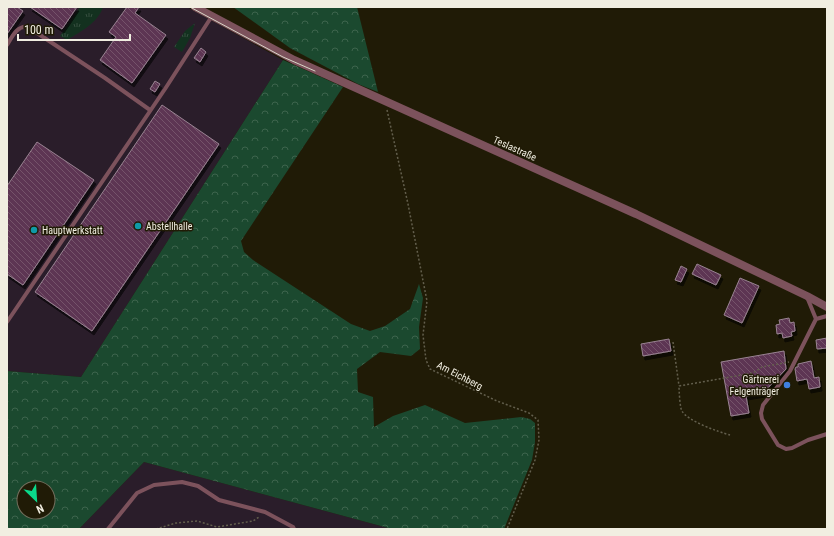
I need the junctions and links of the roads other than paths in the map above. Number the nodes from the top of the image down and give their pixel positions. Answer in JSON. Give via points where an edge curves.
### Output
{"nodes":[{"id":1,"x":195,"y":7,"type":"edge"},
{"id":2,"x":212,"y":16,"type":"junction"},
{"id":3,"x":7,"y":45,"type":"edge"},
{"id":4,"x":150,"y":110,"type":"junction"},
{"id":5,"x":807,"y":296,"type":"junction"},
{"id":6,"x":827,"y":306,"type":"edge"},
{"id":7,"x":827,"y":316,"type":"edge"},
{"id":8,"x":816,"y":319,"type":"junction"},
{"id":9,"x":7,"y":322,"type":"edge"},
{"id":10,"x":827,"y":434,"type":"edge"},
{"id":11,"x":108,"y":529,"type":"edge"},
{"id":12,"x":294,"y":529,"type":"edge"}],
"edges":[{"from":1,"to":2,"type":"street","name":"Teslastraße"},
{"from":2,"to":4,"type":"lane"},
{"from":2,"to":5,"type":"street","name":"Teslastraße","via":[[294,60],[636,214]]},
{"from":3,"to":4,"type":"lane","via":[[20,28],[30,28]]},
{"from":4,"to":9,"type":"lane"},
{"from":5,"to":6,"type":"street","name":"Teslastraße"},
{"from":5,"to":8,"type":"lane"},
{"from":7,"to":8,"type":"lane"},
{"from":8,"to":10,"type":"lane","via":[[790,371],[763,405],[761,413],[778,445],[786,449]]},
{"from":11,"to":12,"type":"lane","via":[[137,494],[154,485],[182,482],[198,486],[219,500],[265,512]]}]}
